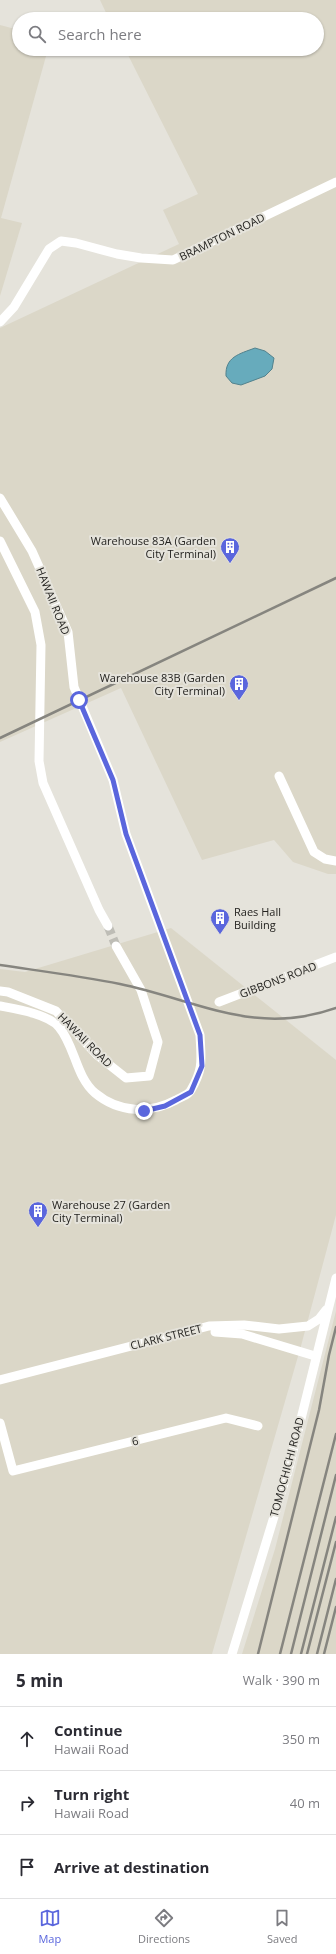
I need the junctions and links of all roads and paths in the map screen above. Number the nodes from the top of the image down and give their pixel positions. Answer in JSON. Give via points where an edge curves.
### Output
{"nodes":[{"id":1,"x":336,"y":182,"type":"edge"},
{"id":2,"x":0,"y":322,"type":"edge"},
{"id":3,"x":0,"y":498,"type":"edge"},
{"id":4,"x":0,"y":541,"type":"edge"},
{"id":5,"x":279,"y":776,"type":"dead end"},
{"id":6,"x":336,"y":861,"type":"edge"},
{"id":7,"x":108,"y":926,"type":"tunnel mouth"},
{"id":8,"x":116,"y":946,"type":"tunnel mouth"},
{"id":9,"x":336,"y":957,"type":"edge"},
{"id":10,"x":0,"y":991,"type":"edge"},
{"id":11,"x":219,"y":1002,"type":"dead end"},
{"id":12,"x":0,"y":1006,"type":"edge"},
{"id":13,"x":336,"y":1278,"type":"edge"},
{"id":14,"x":328,"y":1307,"type":"junction"},
{"id":15,"x":315,"y":1356,"type":"junction"},
{"id":16,"x":0,"y":1380,"type":"edge"},
{"id":17,"x":0,"y":1386,"type":"edge"},
{"id":18,"x":0,"y":1423,"type":"edge"},
{"id":19,"x":258,"y":1426,"type":"dead end"},
{"id":20,"x":232,"y":1654,"type":"edge"}],
"edges":[{"from":1,"to":2,"type":"street","name":"BRAMPTON ROAD","via":[[173,260],[117,254],[61,241],[50,249],[14,307]]},
{"from":3,"to":12,"type":"street","name":"HAWAII ROAD","via":[[32,551],[68,632],[74,687],[113,780],[126,834],[200,1035],[202,1066],[191,1092],[165,1106],[144,1111],[119,1108],[94,1093],[82,1075],[59,1026],[31,1012]]},
{"from":4,"to":7,"type":"street","name":"HAWAII ROAD","via":[[35,612],[41,645],[38,761],[43,783]]},
{"from":5,"to":6,"type":"street","via":[[314,852],[324,859]]},
{"from":8,"to":10,"type":"street","name":"HAWAII ROAD","via":[[141,990],[158,1042],[149,1076],[126,1078],[97,1055],[56,1011]]},
{"from":9,"to":11,"type":"street","name":"GIBBONS ROAD"},
{"from":13,"to":14,"type":"street","name":"TOMOCHICHI ROAD"},
{"from":14,"to":15,"type":"street","name":"TOMOCHICHI ROAD"},
{"from":14,"to":16,"type":"street","name":"CLARK STREET","via":[[319,1319],[308,1326],[279,1329],[244,1325],[209,1326]]},
{"from":15,"to":17,"type":"street","name":"CLARK STREET","via":[[242,1334],[216,1332],[148,1346]]},
{"from":15,"to":20,"type":"street","name":"TOMOCHICHI ROAD","via":[[288,1471]]},
{"from":18,"to":19,"type":"street","name":"6","via":[[13,1471],[226,1418]]}]}
